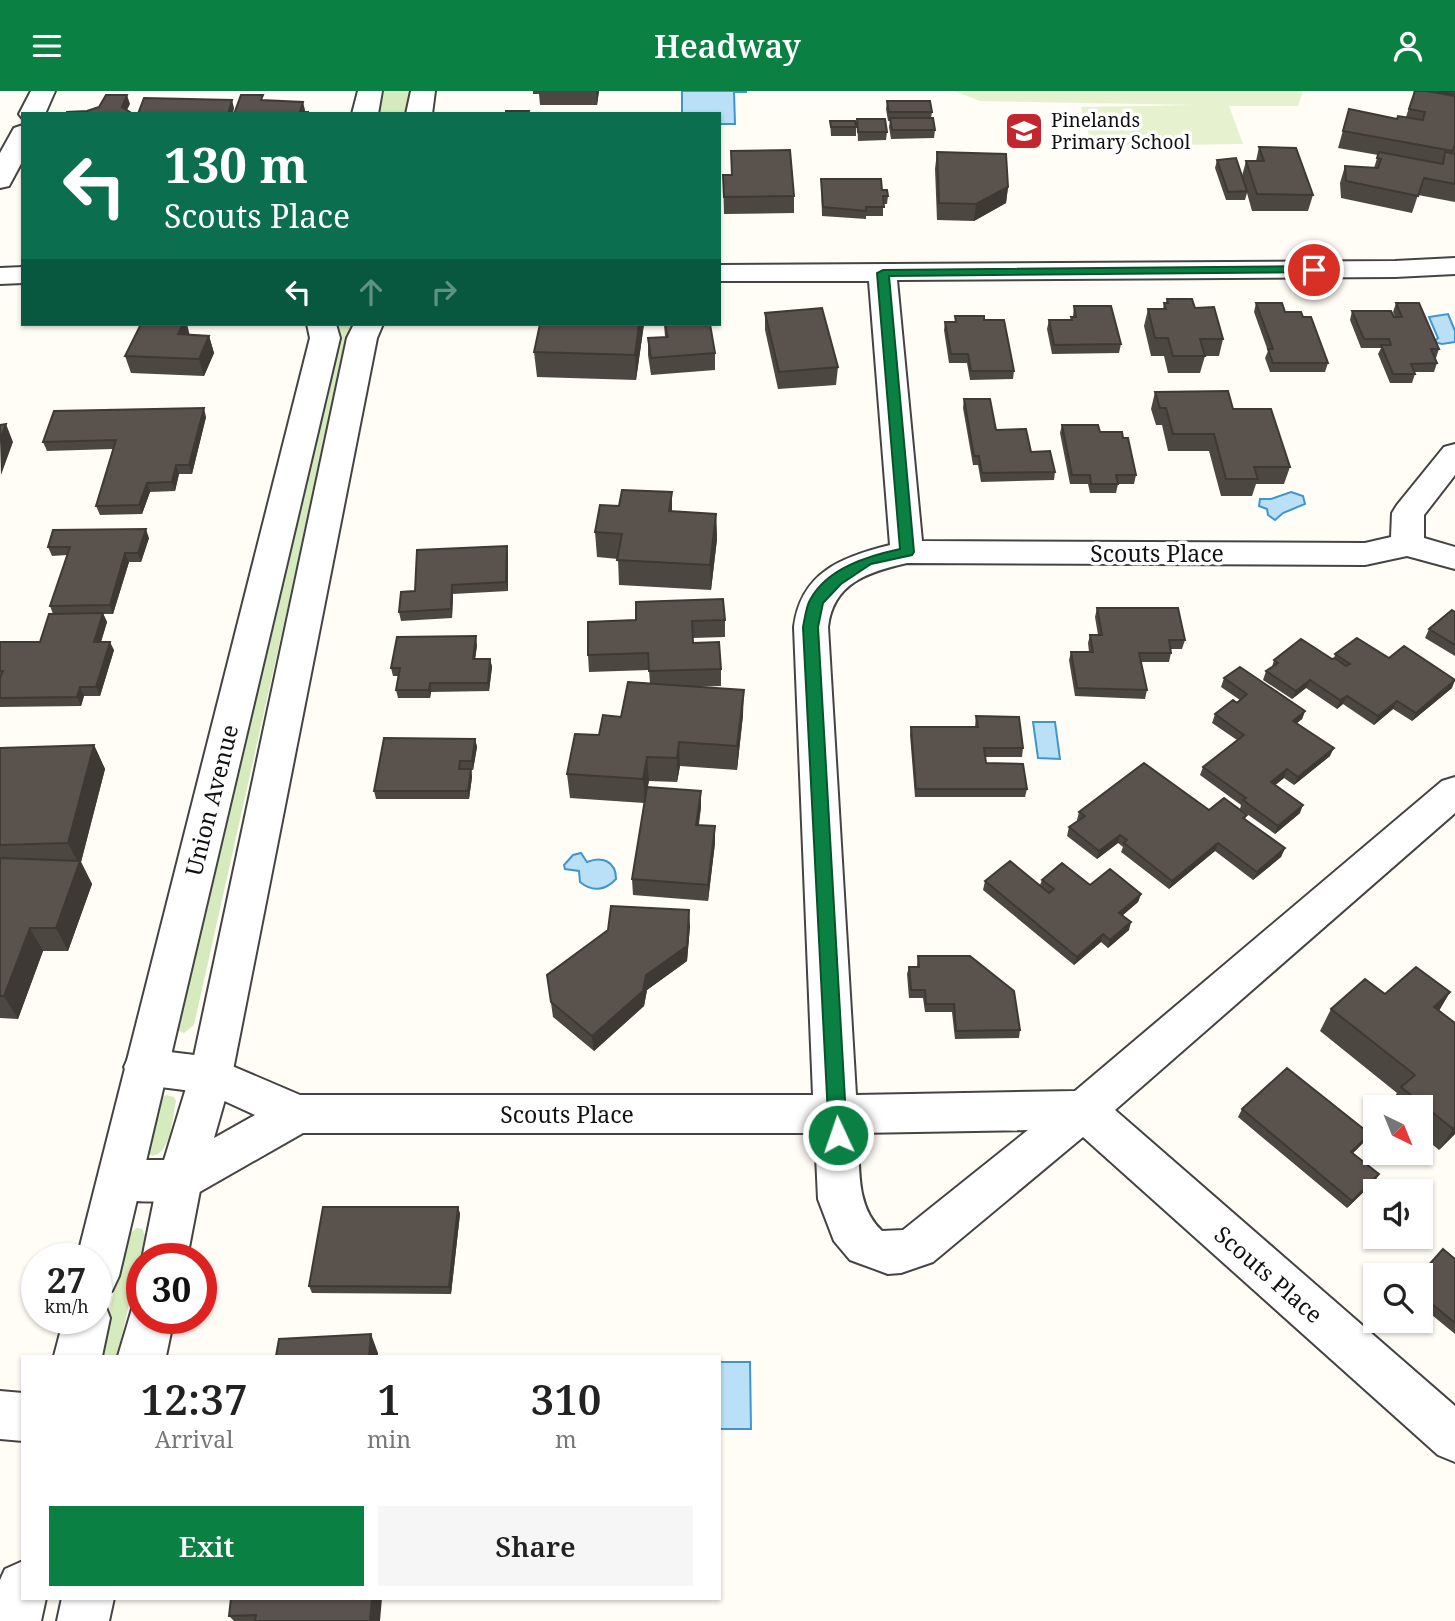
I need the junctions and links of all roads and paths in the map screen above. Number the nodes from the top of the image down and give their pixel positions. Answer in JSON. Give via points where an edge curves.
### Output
{"nodes":[{"id":1,"x":43,"y":91,"type":"edge"},
{"id":2,"x":370,"y":91,"type":"edge"},
{"id":3,"x":423,"y":91,"type":"edge"},
{"id":4,"x":33,"y":112,"type":"edge"},
{"id":5,"x":365,"y":112,"type":"edge"},
{"id":6,"x":419,"y":112,"type":"edge"},
{"id":7,"x":21,"y":137,"type":"edge"},
{"id":8,"x":0,"y":180,"type":"edge"},
{"id":9,"x":1455,"y":266,"type":"edge"},
{"id":10,"x":1395,"y":269,"type":"junction"},
{"id":11,"x":721,"y":272,"type":"edge"},
{"id":12,"x":883,"y":273,"type":"junction"},
{"id":13,"x":1455,"y":273,"type":"edge"},
{"id":14,"x":21,"y":275,"type":"edge"},
{"id":15,"x":0,"y":276,"type":"edge"},
{"id":16,"x":322,"y":326,"type":"edge"},
{"id":17,"x":368,"y":326,"type":"edge"},
{"id":18,"x":1455,"y":454,"type":"edge"},
{"id":19,"x":1407,"y":545,"type":"junction"},
{"id":20,"x":907,"y":552,"type":"junction"},
{"id":21,"x":1455,"y":558,"type":"edge"},
{"id":22,"x":1455,"y":791,"type":"edge"},
{"id":23,"x":145,"y":1067,"type":"junction"},
{"id":24,"x":211,"y":1075,"type":"junction"},
{"id":25,"x":1084,"y":1110,"type":"junction"},
{"id":26,"x":297,"y":1114,"type":"junction"},
{"id":27,"x":837,"y":1114,"type":"junction"},
{"id":28,"x":119,"y":1180,"type":"junction"},
{"id":29,"x":180,"y":1180,"type":"junction"},
{"id":30,"x":104,"y":1243,"type":"edge"},
{"id":31,"x":167,"y":1243,"type":"edge"},
{"id":32,"x":83,"y":1334,"type":"edge"},
{"id":33,"x":147,"y":1334,"type":"edge"},
{"id":34,"x":78,"y":1355,"type":"edge"},
{"id":35,"x":142,"y":1355,"type":"edge"},
{"id":36,"x":0,"y":1415,"type":"edge"},
{"id":37,"x":21,"y":1417,"type":"edge"},
{"id":38,"x":1455,"y":1438,"type":"edge"},
{"id":39,"x":21,"y":1596,"type":"edge"},
{"id":40,"x":88,"y":1600,"type":"edge"},
{"id":41,"x":15,"y":1621,"type":"edge"},
{"id":42,"x":83,"y":1621,"type":"edge"}],
"edges":[{"from":1,"to":4,"type":"street"},
{"from":2,"to":5,"type":"street"},
{"from":3,"to":6,"type":"street"},
{"from":7,"to":8,"type":"street"},
{"from":9,"to":10,"type":"street"},
{"from":10,"to":12,"type":"street"},
{"from":10,"to":13,"type":"street"},
{"from":11,"to":12,"type":"street"},
{"from":12,"to":20,"type":"street"},
{"from":14,"to":15,"type":"street"},
{"from":16,"to":23,"type":"street","name":"Union Avenue","via":[[325,338]]},
{"from":17,"to":24,"type":"street"},
{"from":18,"to":19,"type":"street","via":[[1408,513]]},
{"from":19,"to":20,"type":"street","name":"Scouts Place","via":[[1365,554]]},
{"from":19,"to":21,"type":"street","name":"Scouts Place"},
{"from":20,"to":27,"type":"street","name":"Scouts Place","via":[[867,561],[836,580],[816,601],[811,627]]},
{"from":22,"to":25,"type":"street","name":"Scouts Place"},
{"from":23,"to":24,"type":"street","name":"Scouts Place"},
{"from":23,"to":28,"type":"street","name":"Union Avenue"},
{"from":24,"to":26,"type":"street","name":"Scouts Place"},
{"from":24,"to":29,"type":"street"},
{"from":25,"to":27,"type":"street","name":"Scouts Place"},
{"from":25,"to":27,"type":"street","name":"Scouts Place","via":[[917,1247],[887,1255],[867,1247],[846,1225],[840,1199]]},
{"from":25,"to":38,"type":"street","name":"Scouts Place"},
{"from":26,"to":27,"type":"street","name":"Scouts Place"},
{"from":26,"to":29,"type":"street","name":"Scouts Place"},
{"from":28,"to":29,"type":"street","name":"Scouts Place"},
{"from":28,"to":30,"type":"street","name":"Union Avenue"},
{"from":29,"to":31,"type":"street"},
{"from":32,"to":34,"type":"street"},
{"from":33,"to":35,"type":"street"},
{"from":36,"to":37,"type":"street"},
{"from":39,"to":41,"type":"street"},
{"from":40,"to":42,"type":"street"}]}
